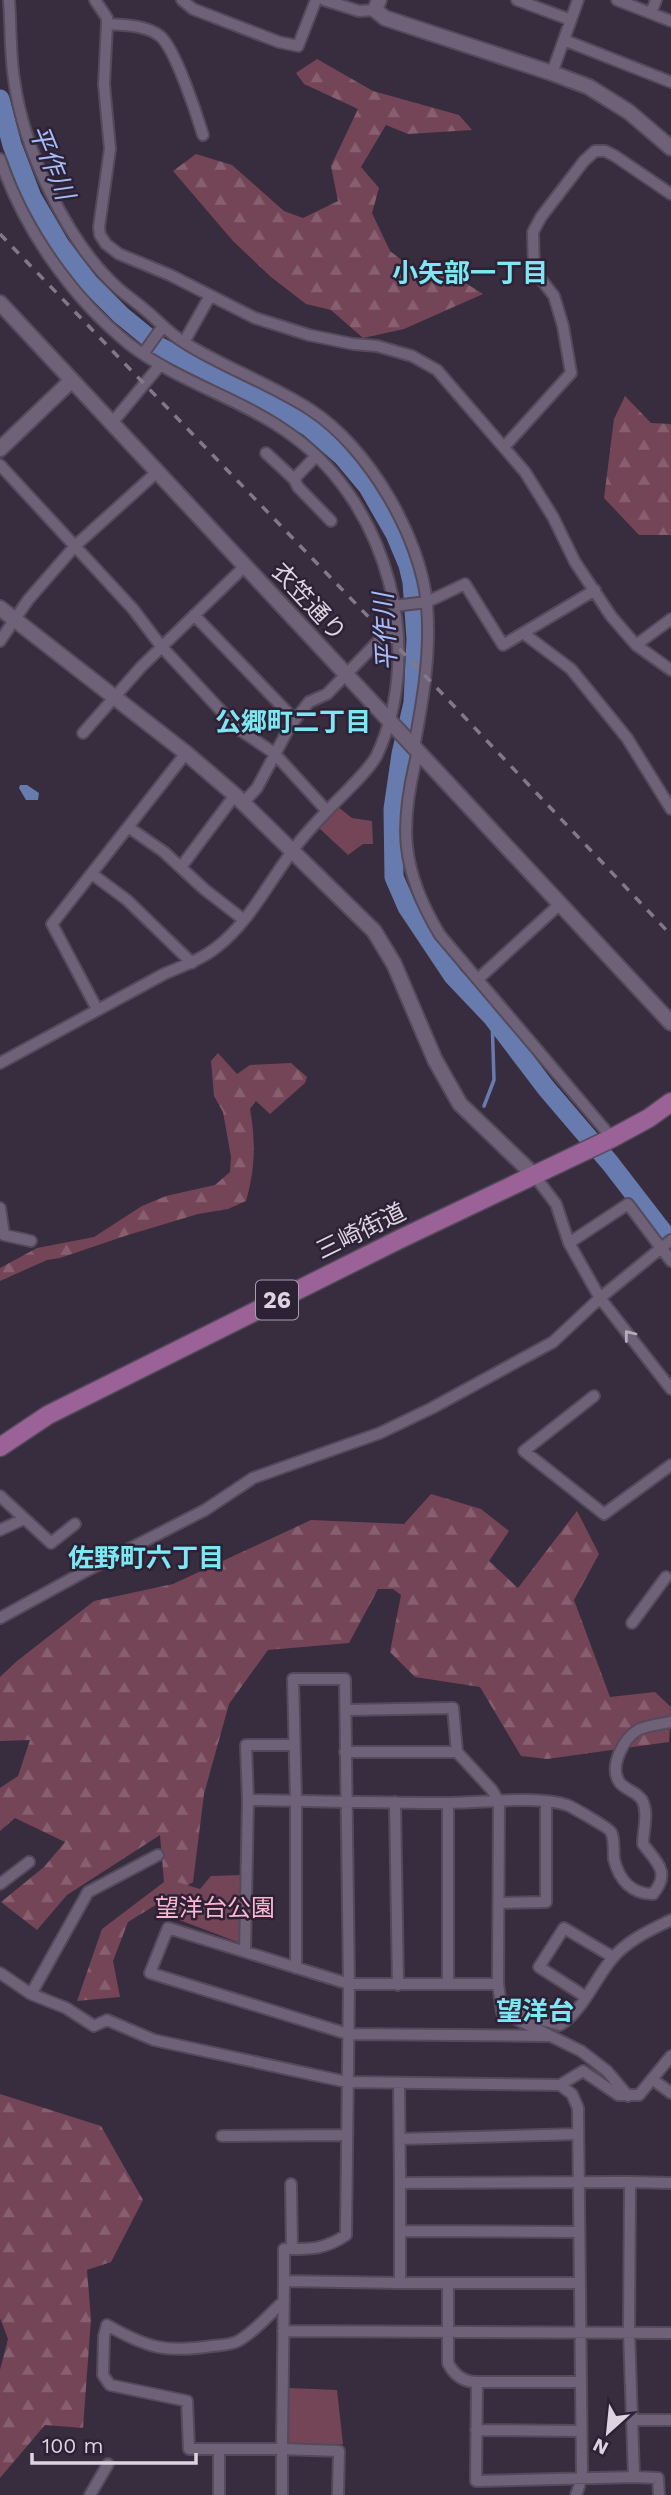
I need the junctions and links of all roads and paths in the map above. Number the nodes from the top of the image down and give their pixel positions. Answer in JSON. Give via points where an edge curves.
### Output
{"nodes":[{"id":1,"x":9,"y":0,"type":"edge"},
{"id":2,"x":95,"y":0,"type":"edge"},
{"id":3,"x":182,"y":0,"type":"edge"},
{"id":4,"x":316,"y":0,"type":"edge"},
{"id":5,"x":324,"y":0,"type":"edge"},
{"id":6,"x":517,"y":0,"type":"edge"},
{"id":7,"x":578,"y":0,"type":"edge"},
{"id":8,"x":617,"y":0,"type":"edge"},
{"id":9,"x":656,"y":0,"type":"edge"},
{"id":10,"x":377,"y":5,"type":"edge"},
{"id":11,"x":651,"y":13,"type":"junction"},
{"id":12,"x":571,"y":20,"type":"junction"},
{"id":13,"x":671,"y":21,"type":"edge"},
{"id":14,"x":107,"y":24,"type":"junction"},
{"id":15,"x":564,"y":40,"type":"junction"},
{"id":16,"x":552,"y":73,"type":"junction"},
{"id":17,"x":671,"y":82,"type":"edge"},
{"id":18,"x":203,"y":135,"type":"dead end"},
{"id":19,"x":671,"y":148,"type":"edge"},
{"id":20,"x":0,"y":159,"type":"edge"},
{"id":21,"x":671,"y":194,"type":"edge"},
{"id":22,"x":210,"y":296,"type":"junction"},
{"id":23,"x":0,"y":303,"type":"edge"},
{"id":24,"x":162,"y":328,"type":"junction"},
{"id":25,"x":184,"y":342,"type":"junction"},
{"id":26,"x":144,"y":353,"type":"junction"},
{"id":27,"x":160,"y":365,"type":"junction"},
{"id":28,"x":72,"y":380,"type":"junction"},
{"id":29,"x":112,"y":423,"type":"junction"},
{"id":30,"x":505,"y":446,"type":"junction"},
{"id":31,"x":0,"y":449,"type":"edge"},
{"id":32,"x":267,"y":453,"type":"dead end"},
{"id":33,"x":316,"y":456,"type":"junction"},
{"id":34,"x":0,"y":465,"type":"edge"},
{"id":35,"x":158,"y":472,"type":"junction"},
{"id":36,"x":294,"y":479,"type":"junction"},
{"id":37,"x":331,"y":521,"type":"dead end"},
{"id":38,"x":75,"y":547,"type":"junction"},
{"id":39,"x":245,"y":566,"type":"junction"},
{"id":40,"x":594,"y":590,"type":"junction"},
{"id":41,"x":424,"y":602,"type":"junction"},
{"id":42,"x":397,"y":606,"type":"junction"},
{"id":43,"x":0,"y":608,"type":"edge"},
{"id":44,"x":194,"y":615,"type":"junction"},
{"id":45,"x":15,"y":619,"type":"junction"},
{"id":46,"x":671,"y":619,"type":"edge"},
{"id":47,"x":396,"y":624,"type":"junction"},
{"id":48,"x":523,"y":633,"type":"junction"},
{"id":49,"x":0,"y":641,"type":"edge"},
{"id":50,"x":636,"y":645,"type":"junction"},
{"id":51,"x":161,"y":646,"type":"junction"},
{"id":52,"x":671,"y":670,"type":"edge"},
{"id":53,"x":345,"y":673,"type":"junction"},
{"id":54,"x":114,"y":696,"type":"junction"},
{"id":55,"x":295,"y":720,"type":"junction"},
{"id":56,"x":392,"y":723,"type":"junction"},
{"id":57,"x":83,"y":733,"type":"dead end"},
{"id":58,"x":415,"y":747,"type":"junction"},
{"id":59,"x":274,"y":752,"type":"junction"},
{"id":60,"x":186,"y":753,"type":"junction"},
{"id":61,"x":239,"y":799,"type":"junction"},
{"id":62,"x":671,"y":809,"type":"edge"},
{"id":63,"x":327,"y":811,"type":"junction"},
{"id":64,"x":128,"y":827,"type":"junction"},
{"id":65,"x":292,"y":851,"type":"junction"},
{"id":66,"x":181,"y":867,"type":"junction"},
{"id":67,"x":92,"y":874,"type":"junction"},
{"id":68,"x":560,"y":904,"type":"junction"},
{"id":69,"x":244,"y":920,"type":"junction"},
{"id":70,"x":192,"y":963,"type":"junction"},
{"id":71,"x":478,"y":979,"type":"junction"},
{"id":72,"x":97,"y":1009,"type":"junction"},
{"id":73,"x":671,"y":1023,"type":"edge"},
{"id":74,"x":0,"y":1063,"type":"edge"},
{"id":75,"x":671,"y":1102,"type":"edge"},
{"id":76,"x":611,"y":1138,"type":"junction"},
{"id":77,"x":534,"y":1175,"type":"junction"},
{"id":78,"x":0,"y":1209,"type":"edge"},
{"id":79,"x":31,"y":1241,"type":"dead end"},
{"id":80,"x":569,"y":1243,"type":"junction"},
{"id":81,"x":664,"y":1245,"type":"edge"},
{"id":82,"x":671,"y":1261,"type":"edge"},
{"id":83,"x":600,"y":1298,"type":"junction"},
{"id":84,"x":671,"y":1389,"type":"edge"},
{"id":85,"x":594,"y":1396,"type":"dead end"},
{"id":86,"x":0,"y":1447,"type":"edge"},
{"id":87,"x":671,"y":1465,"type":"edge"},
{"id":88,"x":0,"y":1496,"type":"edge"},
{"id":89,"x":24,"y":1519,"type":"junction"},
{"id":90,"x":75,"y":1524,"type":"dead end"},
{"id":91,"x":0,"y":1530,"type":"edge"},
{"id":92,"x":669,"y":1576,"type":"edge"},
{"id":93,"x":0,"y":1618,"type":"edge"},
{"id":94,"x":632,"y":1623,"type":"dead end"},
{"id":95,"x":346,"y":1710,"type":"junction"},
{"id":96,"x":671,"y":1723,"type":"edge"},
{"id":97,"x":293,"y":1745,"type":"junction"},
{"id":98,"x":345,"y":1752,"type":"junction"},
{"id":99,"x":457,"y":1752,"type":"junction"},
{"id":100,"x":247,"y":1800,"type":"junction"},
{"id":101,"x":296,"y":1801,"type":"junction"},
{"id":102,"x":347,"y":1802,"type":"junction"},
{"id":103,"x":395,"y":1802,"type":"junction"},
{"id":104,"x":499,"y":1802,"type":"junction"},
{"id":105,"x":546,"y":1802,"type":"junction"},
{"id":106,"x":447,"y":1803,"type":"junction"},
{"id":107,"x":158,"y":1855,"type":"dead end"},
{"id":108,"x":29,"y":1862,"type":"dead end"},
{"id":109,"x":0,"y":1884,"type":"edge"},
{"id":110,"x":499,"y":1903,"type":"junction"},
{"id":111,"x":671,"y":1920,"type":"edge"},
{"id":112,"x":245,"y":1951,"type":"junction"},
{"id":113,"x":613,"y":1957,"type":"junction"},
{"id":114,"x":296,"y":1968,"type":"junction"},
{"id":115,"x":0,"y":1973,"type":"edge"},
{"id":116,"x":349,"y":1984,"type":"junction"},
{"id":117,"x":448,"y":1984,"type":"junction"},
{"id":118,"x":498,"y":1984,"type":"junction"},
{"id":119,"x":398,"y":1985,"type":"junction"},
{"id":120,"x":30,"y":1994,"type":"junction"},
{"id":121,"x":586,"y":1997,"type":"junction"},
{"id":122,"x":508,"y":2015,"type":"junction"},
{"id":123,"x":348,"y":2034,"type":"junction"},
{"id":124,"x":550,"y":2036,"type":"junction"},
{"id":125,"x":671,"y":2056,"type":"edge"},
{"id":126,"x":652,"y":2079,"type":"junction"},
{"id":127,"x":347,"y":2082,"type":"junction"},
{"id":128,"x":400,"y":2083,"type":"junction"},
{"id":129,"x":560,"y":2085,"type":"junction"},
{"id":130,"x":671,"y":2092,"type":"edge"},
{"id":131,"x":628,"y":2096,"type":"junction"},
{"id":132,"x":578,"y":2134,"type":"junction"},
{"id":133,"x":346,"y":2135,"type":"junction"},
{"id":134,"x":222,"y":2136,"type":"dead end"},
{"id":135,"x":400,"y":2139,"type":"junction"},
{"id":136,"x":630,"y":2182,"type":"junction"},
{"id":137,"x":400,"y":2183,"type":"junction"},
{"id":138,"x":579,"y":2183,"type":"junction"},
{"id":139,"x":671,"y":2183,"type":"edge"},
{"id":140,"x":290,"y":2184,"type":"dead end"},
{"id":141,"x":400,"y":2231,"type":"junction"},
{"id":142,"x":579,"y":2232,"type":"junction"},
{"id":143,"x":292,"y":2249,"type":"junction"},
{"id":144,"x":284,"y":2281,"type":"junction"},
{"id":145,"x":400,"y":2283,"type":"junction"},
{"id":146,"x":448,"y":2283,"type":"junction"},
{"id":147,"x":580,"y":2283,"type":"junction"},
{"id":148,"x":284,"y":2301,"type":"junction"},
{"id":149,"x":283,"y":2331,"type":"junction"},
{"id":150,"x":447,"y":2331,"type":"junction"},
{"id":151,"x":580,"y":2332,"type":"junction"},
{"id":152,"x":629,"y":2332,"type":"junction"},
{"id":153,"x":671,"y":2333,"type":"edge"},
{"id":154,"x":477,"y":2382,"type":"junction"},
{"id":155,"x":580,"y":2382,"type":"junction"},
{"id":156,"x":633,"y":2420,"type":"junction"},
{"id":157,"x":671,"y":2420,"type":"edge"},
{"id":158,"x":476,"y":2430,"type":"junction"},
{"id":159,"x":581,"y":2431,"type":"junction"},
{"id":160,"x":219,"y":2449,"type":"junction"},
{"id":161,"x":282,"y":2449,"type":"junction"},
{"id":162,"x":108,"y":2465,"type":"dead end"},
{"id":163,"x":634,"y":2477,"type":"junction"},
{"id":164,"x":582,"y":2478,"type":"junction"},
{"id":165,"x":482,"y":2481,"type":"junction"},
{"id":166,"x":90,"y":2495,"type":"edge"},
{"id":167,"x":219,"y":2495,"type":"edge"},
{"id":168,"x":282,"y":2495,"type":"edge"},
{"id":169,"x":338,"y":2495,"type":"edge"},
{"id":170,"x":482,"y":2495,"type":"edge"},
{"id":171,"x":576,"y":2495,"type":"edge"},
{"id":172,"x":659,"y":2495,"type":"edge"}],
"edges":[{"from":1,"to":24,"type":"street","via":[[14,80],[44,178],[77,239],[99,268]]},
{"from":2,"to":14,"type":"street"},
{"from":3,"to":4,"type":"street","via":[[193,9],[298,46]]},
{"from":5,"to":10,"type":"street","via":[[359,11]]},
{"from":6,"to":12,"type":"street"},
{"from":7,"to":12,"type":"street"},
{"from":8,"to":11,"type":"street"},
{"from":9,"to":11,"type":"street"},
{"from":10,"to":16,"type":"street","via":[[385,18]]},
{"from":11,"to":13,"type":"street"},
{"from":12,"to":15,"type":"street"},
{"from":14,"to":18,"type":"street","via":[[139,26],[167,45]]},
{"from":14,"to":22,"type":"street","via":[[104,84],[110,149],[100,235],[119,254]]},
{"from":15,"to":16,"type":"street"},
{"from":15,"to":17,"type":"street"},
{"from":16,"to":19,"type":"street","via":[[589,87],[629,112]]},
{"from":20,"to":26,"type":"street","via":[[17,200],[60,271],[113,329]]},
{"from":21,"to":30,"type":"street","via":[[615,156],[595,151],[541,217],[533,232],[534,270],[554,296],[571,373]]},
{"from":22,"to":25,"type":"street"},
{"from":22,"to":30,"type":"street","via":[[283,328],[412,356],[437,370]]},
{"from":23,"to":28,"type":"street","name":"衣笠通り"},
{"from":24,"to":25,"type":"street"},
{"from":24,"to":26,"type":"street"},
{"from":25,"to":41,"type":"street","via":[[311,410],[363,457],[387,493],[411,544]]},
{"from":26,"to":27,"type":"street"},
{"from":27,"to":29,"type":"street"},
{"from":27,"to":33,"type":"street","via":[[275,424]]},
{"from":28,"to":29,"type":"street","name":"衣笠通り"},
{"from":28,"to":31,"type":"street"},
{"from":29,"to":35,"type":"street","name":"衣笠通り"},
{"from":30,"to":40,"type":"street","via":[[525,471]]},
{"from":32,"to":36,"type":"street"},
{"from":33,"to":36,"type":"street"},
{"from":33,"to":42,"type":"street","via":[[348,493],[375,540]]},
{"from":34,"to":38,"type":"street"},
{"from":35,"to":38,"type":"street"},
{"from":35,"to":39,"type":"street","name":"衣笠通り"},
{"from":36,"to":37,"type":"street"},
{"from":38,"to":45,"type":"street"},
{"from":38,"to":51,"type":"street","via":[[134,609]]},
{"from":39,"to":44,"type":"street"},
{"from":39,"to":53,"type":"street","name":"衣笠通り"},
{"from":40,"to":48,"type":"street"},
{"from":40,"to":50,"type":"street"},
{"from":41,"to":42,"type":"street"},
{"from":41,"to":48,"type":"street","via":[[465,584],[503,645]]},
{"from":41,"to":58,"type":"street","via":[[428,644]]},
{"from":42,"to":47,"type":"street"},
{"from":43,"to":45,"type":"street"},
{"from":44,"to":51,"type":"street"},
{"from":44,"to":55,"type":"street"},
{"from":45,"to":49,"type":"street"},
{"from":45,"to":54,"type":"street"},
{"from":46,"to":50,"type":"street"},
{"from":47,"to":53,"type":"street"},
{"from":47,"to":56,"type":"street"},
{"from":48,"to":62,"type":"street","via":[[571,668],[628,738]]},
{"from":50,"to":52,"type":"street"},
{"from":51,"to":54,"type":"street"},
{"from":51,"to":59,"type":"street","via":[[237,728]]},
{"from":53,"to":55,"type":"street","via":[[327,694],[309,702]]},
{"from":53,"to":56,"type":"street","name":"衣笠通り"},
{"from":54,"to":57,"type":"street"},
{"from":54,"to":60,"type":"street"},
{"from":55,"to":59,"type":"street"},
{"from":56,"to":58,"type":"street","name":"衣笠通り"},
{"from":56,"to":63,"type":"street","via":[[375,758]]},
{"from":58,"to":68,"type":"street","name":"衣笠通り"},
{"from":58,"to":71,"type":"street","via":[[407,803],[411,877],[440,935]]},
{"from":59,"to":61,"type":"street","via":[[257,788]]},
{"from":59,"to":63,"type":"street"},
{"from":60,"to":61,"type":"street"},
{"from":60,"to":64,"type":"street"},
{"from":61,"to":65,"type":"street"},
{"from":61,"to":66,"type":"street"},
{"from":63,"to":65,"type":"street"},
{"from":64,"to":66,"type":"street"},
{"from":64,"to":67,"type":"street"},
{"from":65,"to":69,"type":"street"},
{"from":65,"to":77,"type":"street","via":[[384,944],[421,1032],[460,1104]]},
{"from":66,"to":69,"type":"street"},
{"from":67,"to":70,"type":"street","via":[[127,900]]},
{"from":67,"to":72,"type":"street","via":[[52,924]]},
{"from":68,"to":71,"type":"street"},
{"from":68,"to":73,"type":"street","name":"衣笠通り"},
{"from":69,"to":70,"type":"street","via":[[217,947]]},
{"from":70,"to":72,"type":"street"},
{"from":71,"to":76,"type":"street"},
{"from":72,"to":74,"type":"street"},
{"from":75,"to":76,"type":"main road","name":"三崎街道","number":"26"},
{"from":76,"to":77,"type":"main road","name":"三崎街道","number":"26"},
{"from":77,"to":80,"type":"street","via":[[556,1204]]},
{"from":77,"to":86,"type":"main road","name":"三崎街道","number":"26","via":[[48,1415]]},
{"from":78,"to":79,"type":"street","via":[[4,1235]]},
{"from":80,"to":81,"type":"street","via":[[628,1203]]},
{"from":80,"to":83,"type":"street"},
{"from":81,"to":82,"type":"street"},
{"from":81,"to":83,"type":"street"},
{"from":84,"to":83,"type":"street","one_way":true},
{"from":83,"to":93,"type":"street","via":[[554,1342],[432,1408],[380,1433],[253,1478],[205,1510]]},
{"from":85,"to":87,"type":"street","via":[[524,1451],[604,1514]]},
{"from":88,"to":89,"type":"street"},
{"from":89,"to":90,"type":"street","via":[[51,1543]]},
{"from":89,"to":91,"type":"street"},
{"from":92,"to":94,"type":"street"},
{"from":95,"to":97,"type":"street","via":[[345,1679],[293,1679]]},
{"from":95,"to":98,"type":"street"},
{"from":95,"to":99,"type":"street","via":[[453,1707]]},
{"from":96,"to":105,"type":"street","via":[[639,1730],[616,1760],[620,1783],[642,1799],[643,1844],[664,1867],[661,1888],[653,1894],[628,1886],[620,1875],[611,1831],[603,1823],[568,1805]]},
{"from":97,"to":100,"type":"street","via":[[246,1745]]},
{"from":97,"to":101,"type":"street"},
{"from":98,"to":99,"type":"street"},
{"from":98,"to":102,"type":"street"},
{"from":99,"to":104,"type":"street"},
{"from":100,"to":101,"type":"street"},
{"from":100,"to":112,"type":"street"},
{"from":101,"to":102,"type":"street"},
{"from":101,"to":114,"type":"street"},
{"from":102,"to":103,"type":"street"},
{"from":102,"to":116,"type":"street"},
{"from":103,"to":106,"type":"street"},
{"from":103,"to":119,"type":"street"},
{"from":104,"to":105,"type":"street"},
{"from":104,"to":106,"type":"street"},
{"from":104,"to":110,"type":"street"},
{"from":105,"to":110,"type":"street","via":[[546,1902]]},
{"from":106,"to":117,"type":"street"},
{"from":107,"to":120,"type":"street","via":[[88,1892]]},
{"from":108,"to":109,"type":"street"},
{"from":110,"to":118,"type":"street"},
{"from":111,"to":113,"type":"street","via":[[642,1934]]},
{"from":112,"to":114,"type":"street"},
{"from":112,"to":123,"type":"street","via":[[168,1928],[150,1973]]},
{"from":113,"to":121,"type":"street"},
{"from":113,"to":121,"type":"street","via":[[564,1928],[539,1967]]},
{"from":114,"to":116,"type":"street"},
{"from":115,"to":120,"type":"street"},
{"from":116,"to":119,"type":"street"},
{"from":116,"to":123,"type":"street"},
{"from":117,"to":118,"type":"street"},
{"from":117,"to":119,"type":"street"},
{"from":118,"to":122,"type":"street","via":[[502,2012]]},
{"from":120,"to":127,"type":"street","via":[[66,2008],[94,2026],[107,2020],[154,2040]]},
{"from":121,"to":122,"type":"street","via":[[560,2025]]},
{"from":122,"to":124,"type":"street"},
{"from":123,"to":124,"type":"street"},
{"from":123,"to":127,"type":"street"},
{"from":124,"to":131,"type":"street","via":[[607,2071]]},
{"from":125,"to":126,"type":"street"},
{"from":126,"to":130,"type":"street"},
{"from":126,"to":131,"type":"street","via":[[639,2095]]},
{"from":127,"to":128,"type":"street"},
{"from":127,"to":133,"type":"street"},
{"from":128,"to":129,"type":"street"},
{"from":128,"to":135,"type":"street"},
{"from":129,"to":131,"type":"street","via":[[583,2071],[618,2095]]},
{"from":129,"to":132,"type":"street","via":[[572,2094],[578,2108]]},
{"from":132,"to":135,"type":"street"},
{"from":132,"to":138,"type":"street"},
{"from":133,"to":134,"type":"street"},
{"from":133,"to":143,"type":"street","via":[[346,2235],[319,2249]]},
{"from":135,"to":137,"type":"street"},
{"from":136,"to":138,"type":"street"},
{"from":136,"to":139,"type":"street"},
{"from":136,"to":152,"type":"street"},
{"from":137,"to":138,"type":"street"},
{"from":137,"to":141,"type":"street"},
{"from":138,"to":142,"type":"street"},
{"from":140,"to":143,"type":"street"},
{"from":141,"to":142,"type":"street"},
{"from":141,"to":145,"type":"street"},
{"from":142,"to":147,"type":"street"},
{"from":143,"to":144,"type":"street","via":[[284,2249]]},
{"from":144,"to":145,"type":"street"},
{"from":144,"to":148,"type":"street"},
{"from":145,"to":146,"type":"street"},
{"from":146,"to":147,"type":"street"},
{"from":146,"to":150,"type":"street"},
{"from":147,"to":151,"type":"street"},
{"from":148,"to":149,"type":"street"},
{"from":148,"to":160,"type":"street","via":[[236,2343],[189,2350],[155,2347],[107,2325],[103,2375],[110,2385],[187,2401],[188,2449]]},
{"from":149,"to":150,"type":"street"},
{"from":149,"to":161,"type":"street"},
{"from":150,"to":151,"type":"street"},
{"from":150,"to":154,"type":"street","via":[[452,2371]]},
{"from":151,"to":152,"type":"street"},
{"from":151,"to":155,"type":"street"},
{"from":152,"to":153,"type":"street"},
{"from":152,"to":156,"type":"street"},
{"from":154,"to":155,"type":"street"},
{"from":154,"to":158,"type":"street"},
{"from":155,"to":159,"type":"street"},
{"from":156,"to":157,"type":"street"},
{"from":156,"to":163,"type":"street"},
{"from":158,"to":159,"type":"street"},
{"from":158,"to":165,"type":"street","via":[[476,2482]]},
{"from":159,"to":164,"type":"street"},
{"from":160,"to":161,"type":"street"},
{"from":160,"to":167,"type":"street"},
{"from":161,"to":168,"type":"street"},
{"from":161,"to":169,"type":"street","via":[[339,2451]]},
{"from":162,"to":166,"type":"street"},
{"from":163,"to":164,"type":"street"},
{"from":163,"to":172,"type":"street","via":[[658,2478]]},
{"from":164,"to":165,"type":"street"},
{"from":164,"to":171,"type":"street"},
{"from":165,"to":170,"type":"street"}]}
